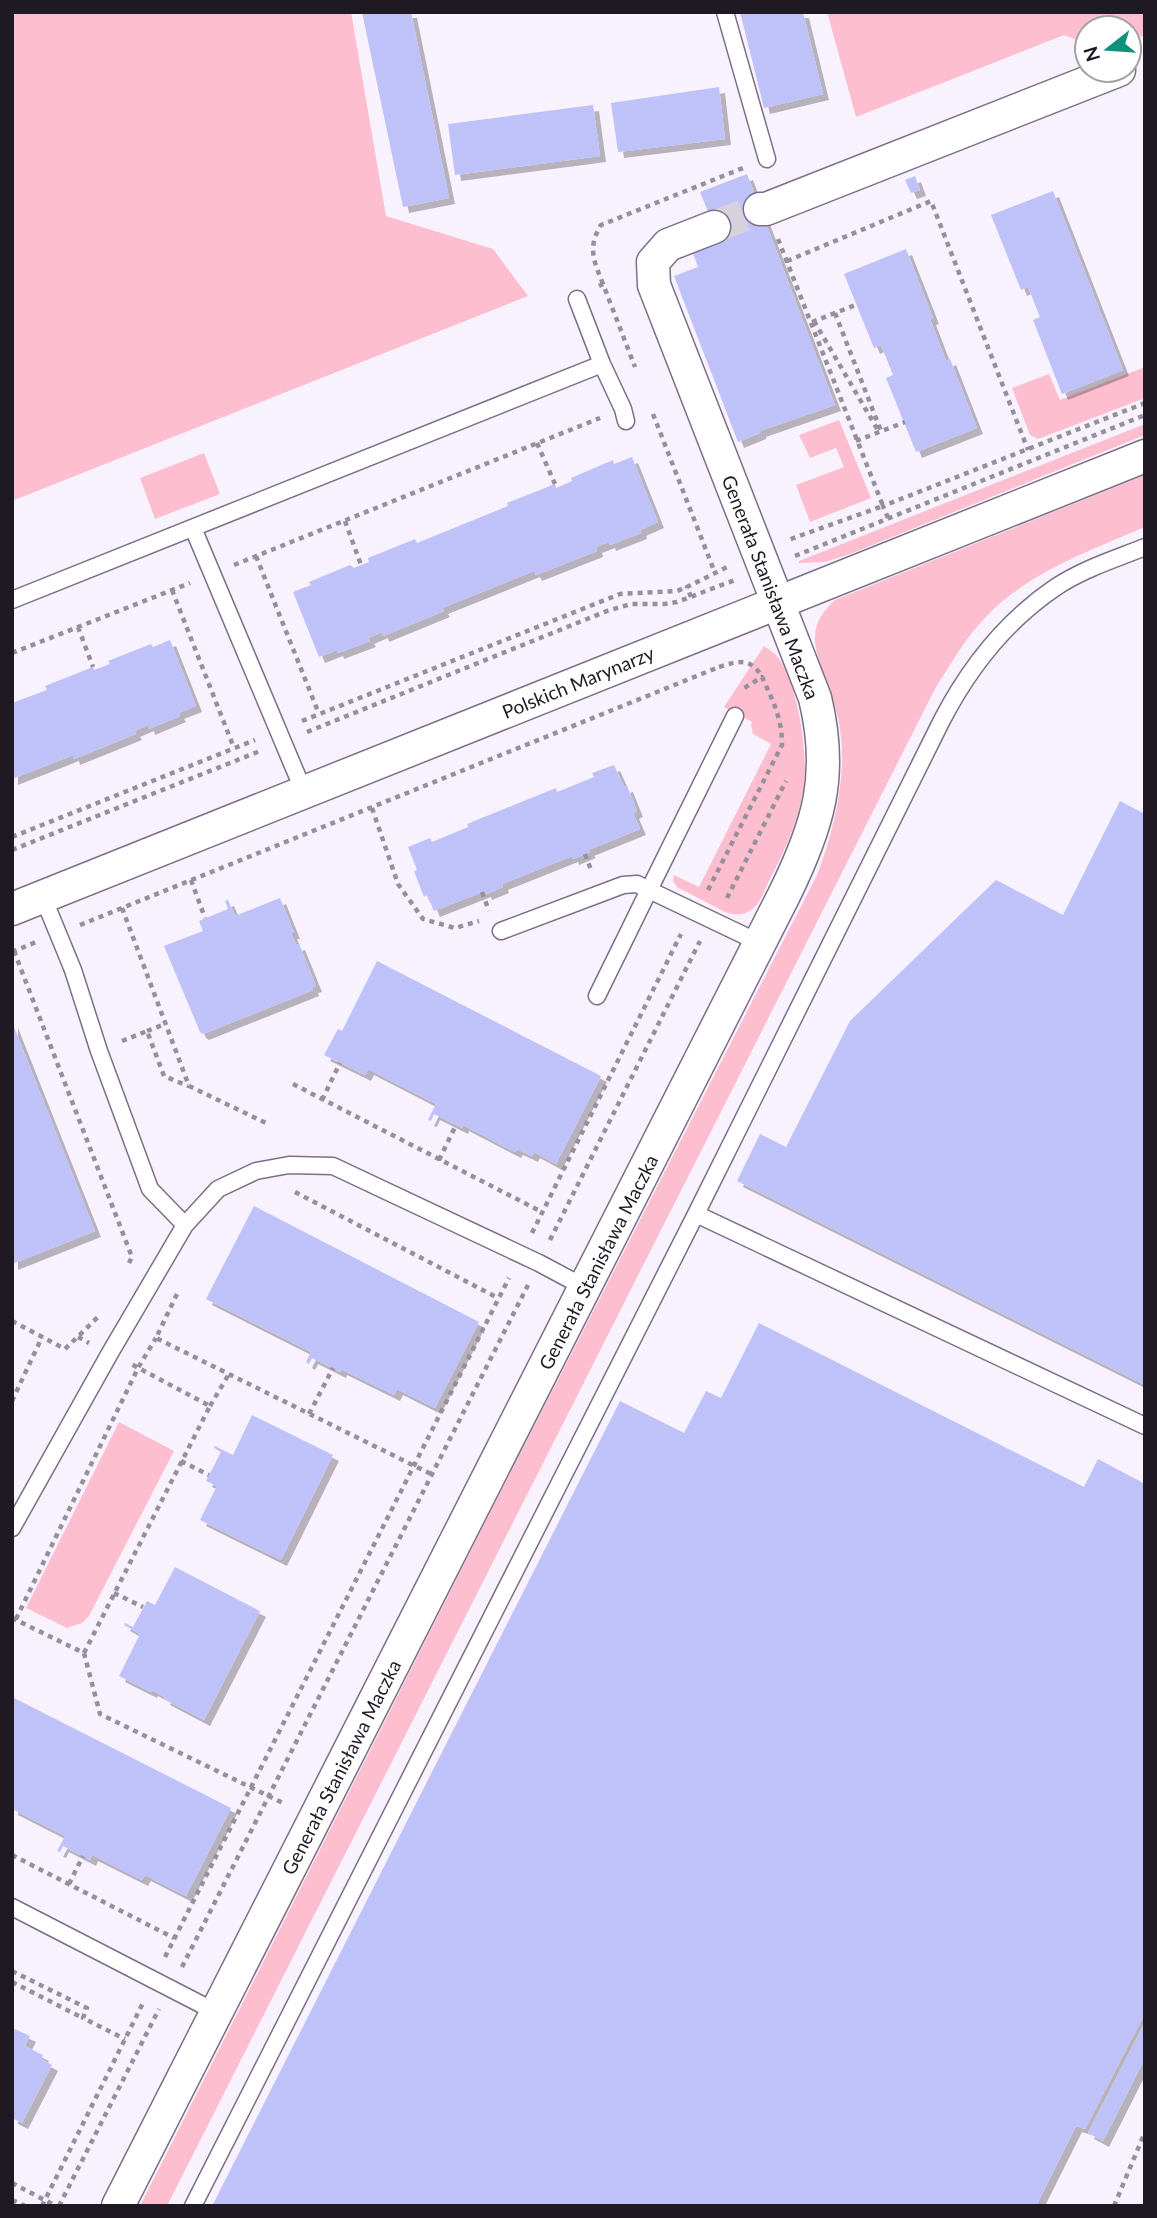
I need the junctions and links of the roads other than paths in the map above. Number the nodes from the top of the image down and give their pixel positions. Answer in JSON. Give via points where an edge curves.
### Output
{"nodes":[{"id":1,"x":725,"y":12,"type":"edge"},
{"id":2,"x":1083,"y":84,"type":"edge"},
{"id":3,"x":766,"y":159,"type":"dead end"},
{"id":4,"x":763,"y":209,"type":"tunnel mouth"},
{"id":5,"x":714,"y":227,"type":"tunnel mouth"},
{"id":6,"x":577,"y":299,"type":"dead end"},
{"id":7,"x":602,"y":364,"type":"junction"},
{"id":8,"x":625,"y":415,"type":"road end"},
{"id":9,"x":1145,"y":456,"type":"edge"},
{"id":10,"x":193,"y":528,"type":"junction"},
{"id":11,"x":1145,"y":547,"type":"edge"},
{"id":12,"x":12,"y":600,"type":"edge"},
{"id":13,"x":777,"y":603,"type":"junction"},
{"id":14,"x":736,"y":716,"type":"dead end"},
{"id":15,"x":304,"y":792,"type":"junction"},
{"id":16,"x":649,"y":890,"type":"junction"},
{"id":17,"x":43,"y":897,"type":"junction"},
{"id":18,"x":12,"y":909,"type":"edge"},
{"id":19,"x":501,"y":931,"type":"dead end"},
{"id":20,"x":760,"y":943,"type":"junction"},
{"id":21,"x":597,"y":996,"type":"dead end"},
{"id":22,"x":696,"y":1214,"type":"junction"},
{"id":23,"x":185,"y":1226,"type":"junction"},
{"id":24,"x":584,"y":1287,"type":"junction"},
{"id":25,"x":1145,"y":1426,"type":"edge"},
{"id":26,"x":12,"y":1528,"type":"edge"},
{"id":27,"x":12,"y":1907,"type":"edge"},
{"id":28,"x":216,"y":2012,"type":"junction"},
{"id":29,"x":118,"y":2206,"type":"edge"},
{"id":30,"x":193,"y":2206,"type":"edge"}],
"edges":[{"from":1,"to":3,"type":"lane"},
{"from":2,"to":4,"type":"street"},
{"from":5,"to":13,"type":"street","name":"Generała Stanisława Maczka","via":[[668,245],[653,262],[654,285]]},
{"from":6,"to":7,"type":"lane"},
{"from":7,"to":8,"type":"lane"},
{"from":7,"to":10,"type":"lane"},
{"from":9,"to":13,"type":"street","name":"Polskich Marynarzy"},
{"from":10,"to":12,"type":"lane"},
{"from":10,"to":15,"type":"lane"},
{"from":11,"to":22,"type":"lane","via":[[1057,586],[996,640],[968,676]]},
{"from":13,"to":15,"type":"street","name":"Polskich Marynarzy"},
{"from":13,"to":20,"type":"street","name":"Generała Stanisława Maczka","via":[[815,698],[822,780],[816,821],[806,848]]},
{"from":14,"to":16,"type":"lane"},
{"from":15,"to":17,"type":"street","name":"Polskich Marynarzy"},
{"from":16,"to":19,"type":"lane","via":[[637,884],[623,885]]},
{"from":16,"to":20,"type":"lane"},
{"from":16,"to":21,"type":"lane"},
{"from":17,"to":18,"type":"street","name":"Polskich Marynarzy"},
{"from":17,"to":23,"type":"lane","via":[[150,1189]]},
{"from":20,"to":24,"type":"street","name":"Generała Stanisława Maczka"},
{"from":22,"to":25,"type":"lane"},
{"from":22,"to":30,"type":"lane"},
{"from":23,"to":24,"type":"lane","via":[[218,1189],[256,1171],[289,1165],[333,1166]]},
{"from":23,"to":26,"type":"lane"},
{"from":24,"to":28,"type":"street","name":"Generała Stanisława Maczka"},
{"from":27,"to":28,"type":"lane"},
{"from":28,"to":29,"type":"street","name":"Generała Stanisława Maczka"}]}
